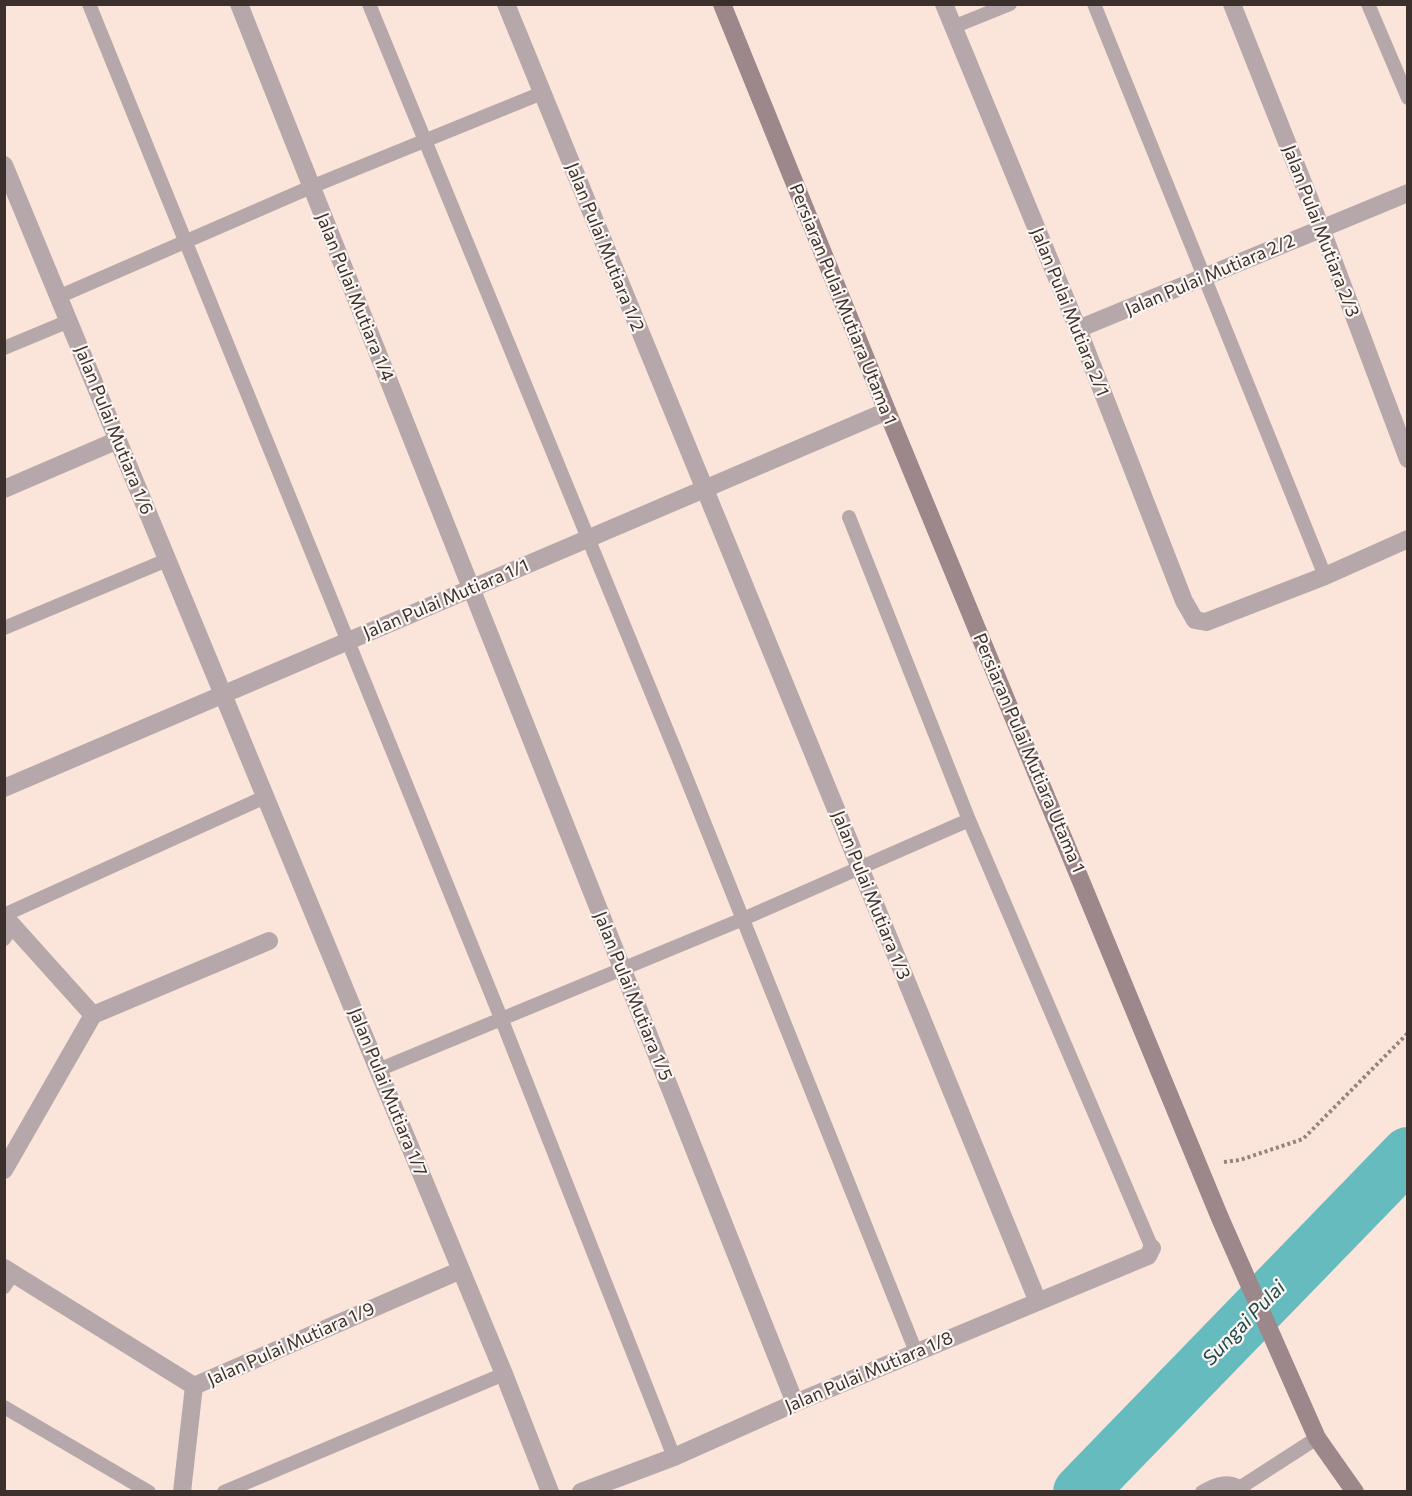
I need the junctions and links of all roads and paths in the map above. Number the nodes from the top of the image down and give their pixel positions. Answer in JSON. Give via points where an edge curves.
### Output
{"nodes":[{"id":1,"x":89,"y":4,"type":"edge"},
{"id":2,"x":239,"y":4,"type":"edge"},
{"id":3,"x":369,"y":4,"type":"edge"},
{"id":4,"x":506,"y":4,"type":"edge"},
{"id":5,"x":722,"y":4,"type":"edge"},
{"id":6,"x":944,"y":4,"type":"edge"},
{"id":7,"x":1010,"y":4,"type":"edge"},
{"id":8,"x":1094,"y":4,"type":"edge"},
{"id":9,"x":1232,"y":4,"type":"edge"},
{"id":10,"x":1368,"y":4,"type":"edge"},
{"id":11,"x":953,"y":27,"type":"junction"},
{"id":12,"x":542,"y":93,"type":"junction"},
{"id":13,"x":1407,"y":98,"type":"edge"},
{"id":14,"x":425,"y":141,"type":"junction"},
{"id":15,"x":4,"y":165,"type":"edge"},
{"id":16,"x":311,"y":187,"type":"junction"},
{"id":17,"x":1407,"y":193,"type":"edge"},
{"id":18,"x":11,"y":199,"type":"edge"},
{"id":19,"x":1321,"y":228,"type":"junction"},
{"id":20,"x":184,"y":242,"type":"junction"},
{"id":21,"x":1206,"y":278,"type":"junction"},
{"id":22,"x":58,"y":297,"type":"junction"},
{"id":23,"x":69,"y":321,"type":"junction"},
{"id":24,"x":1078,"y":329,"type":"junction"},
{"id":25,"x":4,"y":348,"type":"edge"},
{"id":26,"x":886,"y":411,"type":"junction"},
{"id":27,"x":118,"y":440,"type":"junction"},
{"id":28,"x":1407,"y":459,"type":"edge"},
{"id":29,"x":4,"y":489,"type":"edge"},
{"id":30,"x":705,"y":489,"type":"junction"},
{"id":31,"x":849,"y":518,"type":"dead end"},
{"id":32,"x":589,"y":538,"type":"junction"},
{"id":33,"x":1407,"y":539,"type":"edge"},
{"id":34,"x":167,"y":560,"type":"junction"},
{"id":35,"x":1324,"y":576,"type":"junction"},
{"id":36,"x":471,"y":589,"type":"junction"},
{"id":37,"x":4,"y":628,"type":"edge"},
{"id":38,"x":348,"y":641,"type":"junction"},
{"id":39,"x":223,"y":694,"type":"junction"},
{"id":40,"x":4,"y":788,"type":"edge"},
{"id":41,"x":265,"y":797,"type":"junction"},
{"id":42,"x":969,"y":820,"type":"junction"},
{"id":43,"x":860,"y":866,"type":"junction"},
{"id":44,"x":743,"y":919,"type":"junction"},
{"id":45,"x":7,"y":924,"type":"edge"},
{"id":46,"x":269,"y":941,"type":"dead end"},
{"id":47,"x":622,"y":967,"type":"junction"},
{"id":48,"x":93,"y":1015,"type":"junction"},
{"id":49,"x":501,"y":1018,"type":"junction"},
{"id":50,"x":1407,"y":1033,"type":"edge"},
{"id":51,"x":378,"y":1070,"type":"junction"},
{"id":52,"x":1199,"y":1164,"type":"junction"},
{"id":53,"x":4,"y":1170,"type":"edge"},
{"id":54,"x":1152,"y":1248,"type":"joint"},
{"id":55,"x":461,"y":1270,"type":"junction"},
{"id":56,"x":7,"y":1276,"type":"edge"},
{"id":57,"x":1038,"y":1302,"type":"junction"},
{"id":58,"x":916,"y":1353,"type":"junction"},
{"id":59,"x":504,"y":1374,"type":"junction"},
{"id":60,"x":194,"y":1386,"type":"junction"},
{"id":61,"x":795,"y":1403,"type":"junction"},
{"id":62,"x":4,"y":1407,"type":"edge"},
{"id":63,"x":1317,"y":1438,"type":"junction"},
{"id":64,"x":674,"y":1457,"type":"junction"},
{"id":65,"x":1242,"y":1489,"type":"edge"},
{"id":66,"x":149,"y":1491,"type":"edge"},
{"id":67,"x":182,"y":1491,"type":"edge"},
{"id":68,"x":224,"y":1491,"type":"edge"},
{"id":69,"x":550,"y":1491,"type":"edge"},
{"id":70,"x":581,"y":1491,"type":"edge"},
{"id":71,"x":1202,"y":1491,"type":"edge"},
{"id":72,"x":1355,"y":1491,"type":"edge"}],
"edges":[{"from":1,"to":20,"type":"lane"},
{"from":2,"to":16,"type":"street","name":"Jalan Pulai Mutiara 1/4"},
{"from":3,"to":14,"type":"lane"},
{"from":4,"to":12,"type":"street","name":"Jalan Pulai Mutiara 1/2"},
{"from":5,"to":26,"type":"main road","name":"Persiaran Pulai Mutiara Utama 1"},
{"from":6,"to":11,"type":"street","name":"Jalan Pulai Mutiara 2/1"},
{"from":7,"to":11,"type":"lane"},
{"from":8,"to":21,"type":"lane"},
{"from":9,"to":19,"type":"street","name":"Jalan Pulai Mutiara 2/3"},
{"from":10,"to":13,"type":"lane"},
{"from":11,"to":24,"type":"street","name":"Jalan Pulai Mutiara 2/1"},
{"from":12,"to":14,"type":"lane"},
{"from":12,"to":30,"type":"street","name":"Jalan Pulai Mutiara 1/2"},
{"from":14,"to":16,"type":"lane"},
{"from":14,"to":32,"type":"lane"},
{"from":15,"to":18,"type":"street","name":"Jalan Pulai Mutiara 1/6"},
{"from":16,"to":20,"type":"lane"},
{"from":16,"to":36,"type":"street","name":"Jalan Pulai Mutiara 1/4"},
{"from":17,"to":19,"type":"street","name":"Jalan Pulai Mutiara 2/2"},
{"from":18,"to":22,"type":"street","name":"Jalan Pulai Mutiara 1/6"},
{"from":19,"to":21,"type":"street","name":"Jalan Pulai Mutiara 2/2"},
{"from":19,"to":28,"type":"street","name":"Jalan Pulai Mutiara 2/3"},
{"from":20,"to":22,"type":"lane"},
{"from":20,"to":38,"type":"lane"},
{"from":21,"to":24,"type":"street","name":"Jalan Pulai Mutiara 2/2"},
{"from":21,"to":35,"type":"lane"},
{"from":22,"to":23,"type":"street","name":"Jalan Pulai Mutiara 1/6"},
{"from":23,"to":25,"type":"lane"},
{"from":23,"to":27,"type":"street","name":"Jalan Pulai Mutiara 1/6"},
{"from":24,"to":35,"type":"street","name":"Jalan Pulai Mutiara 2/1","via":[[1184,601],[1195,620],[1206,622]]},
{"from":26,"to":30,"type":"street","name":"Jalan Pulai Mutiara 1/1"},
{"from":26,"to":52,"type":"main road","name":"Persiaran Pulai Mutiara Utama 1"},
{"from":27,"to":29,"type":"street"},
{"from":27,"to":34,"type":"street","name":"Jalan Pulai Mutiara 1/6"},
{"from":30,"to":32,"type":"street","name":"Jalan Pulai Mutiara 1/1"},
{"from":30,"to":43,"type":"street","name":"Jalan Pulai Mutiara 1/3"},
{"from":31,"to":42,"type":"lane"},
{"from":32,"to":36,"type":"street","name":"Jalan Pulai Mutiara 1/1"},
{"from":32,"to":44,"type":"lane"},
{"from":33,"to":35,"type":"street"},
{"from":34,"to":37,"type":"lane"},
{"from":34,"to":39,"type":"street","name":"Jalan Pulai Mutiara 1/6"},
{"from":36,"to":38,"type":"street","name":"Jalan Pulai Mutiara 1/1"},
{"from":36,"to":47,"type":"street","name":"Jalan Pulai Mutiara 1/5"},
{"from":38,"to":39,"type":"street","name":"Jalan Pulai Mutiara 1/1"},
{"from":38,"to":49,"type":"lane"},
{"from":39,"to":40,"type":"street","name":"Jalan Pulai Mutiara 1/1"},
{"from":39,"to":41,"type":"street","name":"Jalan Pulai Mutiara 1/7"},
{"from":41,"to":45,"type":"lane"},
{"from":41,"to":51,"type":"street","name":"Jalan Pulai Mutiara 1/7"},
{"from":42,"to":43,"type":"lane"},
{"from":42,"to":54,"type":"lane"},
{"from":43,"to":44,"type":"lane"},
{"from":43,"to":57,"type":"street","name":"Jalan Pulai Mutiara 1/3"},
{"from":44,"to":47,"type":"lane"},
{"from":44,"to":58,"type":"lane"},
{"from":45,"to":48,"type":"street"},
{"from":46,"to":48,"type":"street"},
{"from":47,"to":49,"type":"lane"},
{"from":47,"to":61,"type":"street","name":"Jalan Pulai Mutiara 1/5"},
{"from":48,"to":53,"type":"street"},
{"from":49,"to":51,"type":"lane"},
{"from":49,"to":64,"type":"lane"},
{"from":50,"to":52,"type":"path","via":[[1303,1139],[1240,1160]]},
{"from":51,"to":55,"type":"street","name":"Jalan Pulai Mutiara 1/7"},
{"from":52,"to":63,"type":"main road","name":"Persiaran Pulai Mutiara Utama 1"},
{"from":54,"to":57,"type":"street","name":"Jalan Pulai Mutiara 1/8","via":[[1148,1257]]},
{"from":55,"to":59,"type":"street","name":"Jalan Pulai Mutiara 1/7"},
{"from":55,"to":60,"type":"street","name":"Jalan Pulai Mutiara 1/9"},
{"from":56,"to":60,"type":"street","name":"Jalan Pulai Mutiara 1/9"},
{"from":57,"to":58,"type":"street","name":"Jalan Pulai Mutiara 1/8"},
{"from":58,"to":61,"type":"street","name":"Jalan Pulai Mutiara 1/8"},
{"from":59,"to":68,"type":"lane"},
{"from":59,"to":69,"type":"street","name":"Jalan Pulai Mutiara 1/7"},
{"from":60,"to":67,"type":"street"},
{"from":61,"to":64,"type":"street","name":"Jalan Pulai Mutiara 1/8"},
{"from":62,"to":66,"type":"lane"},
{"from":63,"to":65,"type":"lane"},
{"from":63,"to":72,"type":"main road","name":"Persiaran Pulai Mutiara Utama 1"},
{"from":64,"to":70,"type":"street","name":"Jalan Pulai Mutiara 1/8"},
{"from":65,"to":71,"type":"lane","via":[[1232,1483],[1220,1483]]}]}
